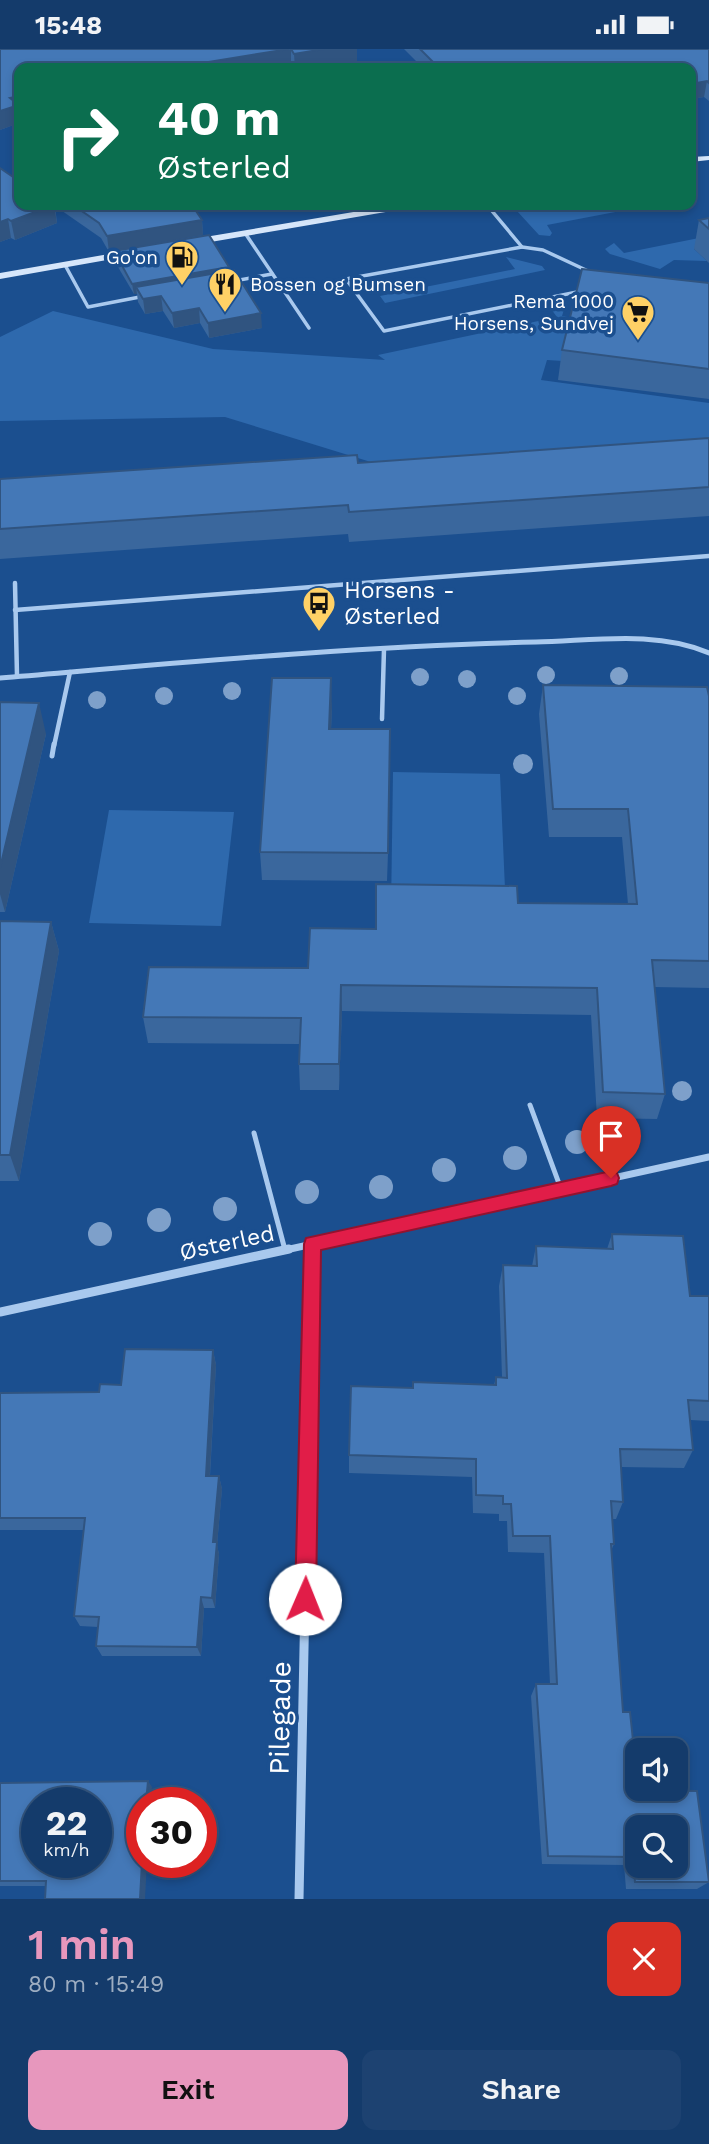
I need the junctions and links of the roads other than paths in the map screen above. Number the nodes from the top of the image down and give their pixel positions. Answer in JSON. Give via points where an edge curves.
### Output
{"nodes":[{"id":1,"x":380,"y":210,"type":"edge"},
{"id":2,"x":490,"y":210,"type":"edge"},
{"id":3,"x":245,"y":233,"type":"junction"},
{"id":4,"x":181,"y":244,"type":"edge"},
{"id":5,"x":522,"y":247,"type":"junction"},
{"id":6,"x":142,"y":251,"type":"edge"},
{"id":7,"x":65,"y":265,"type":"junction"},
{"id":8,"x":591,"y":273,"type":"edge"},
{"id":9,"x":272,"y":274,"type":"junction"},
{"id":10,"x":0,"y":276,"type":"edge"},
{"id":11,"x":232,"y":281,"type":"edge"},
{"id":12,"x":584,"y":290,"type":"edge"},
{"id":13,"x":153,"y":295,"type":"edge"},
{"id":14,"x":309,"y":328,"type":"dead end"},
{"id":15,"x":709,"y":556,"type":"edge"},
{"id":16,"x":15,"y":583,"type":"dead end"},
{"id":17,"x":15,"y":610,"type":"junction"},
{"id":18,"x":384,"y":649,"type":"junction"},
{"id":19,"x":709,"y":653,"type":"edge"},
{"id":20,"x":70,"y":672,"type":"junction"},
{"id":21,"x":17,"y":676,"type":"junction"},
{"id":22,"x":0,"y":678,"type":"edge"},
{"id":23,"x":383,"y":719,"type":"dead end"},
{"id":24,"x":52,"y":756,"type":"dead end"},
{"id":25,"x":530,"y":1105,"type":"dead end"},
{"id":26,"x":254,"y":1133,"type":"dead end"},
{"id":27,"x":709,"y":1157,"type":"edge"},
{"id":28,"x":561,"y":1189,"type":"junction"},
{"id":29,"x":313,"y":1244,"type":"junction"},
{"id":30,"x":285,"y":1249,"type":"junction"},
{"id":31,"x":0,"y":1312,"type":"edge"},
{"id":32,"x":299,"y":1899,"type":"edge"}],
"edges":[{"from":1,"to":3,"type":"main road"},
{"from":2,"to":5,"type":"lane"},
{"from":3,"to":4,"type":"main road"},
{"from":3,"to":9,"type":"lane"},
{"from":5,"to":8,"type":"lane","via":[[542,250]]},
{"from":5,"to":12,"type":"lane","via":[[346,279],[384,331]]},
{"from":6,"to":7,"type":"main road"},
{"from":7,"to":10,"type":"main road"},
{"from":7,"to":13,"type":"lane","via":[[88,307]]},
{"from":9,"to":11,"type":"lane"},
{"from":9,"to":14,"type":"lane"},
{"from":15,"to":17,"type":"lane"},
{"from":16,"to":17,"type":"lane"},
{"from":17,"to":21,"type":"lane"},
{"from":18,"to":19,"type":"street","via":[[657,639]]},
{"from":18,"to":20,"type":"street"},
{"from":18,"to":23,"type":"lane"},
{"from":20,"to":21,"type":"street"},
{"from":20,"to":24,"type":"lane"},
{"from":21,"to":22,"type":"street"},
{"from":25,"to":28,"type":"lane"},
{"from":26,"to":30,"type":"lane"},
{"from":27,"to":28,"type":"street","name":"Østerled"},
{"from":28,"to":29,"type":"street","name":"Østerled"},
{"from":29,"to":30,"type":"street","name":"Østerled"},
{"from":29,"to":32,"type":"street","name":"Pilegade"},
{"from":30,"to":31,"type":"street","name":"Østerled"}]}
